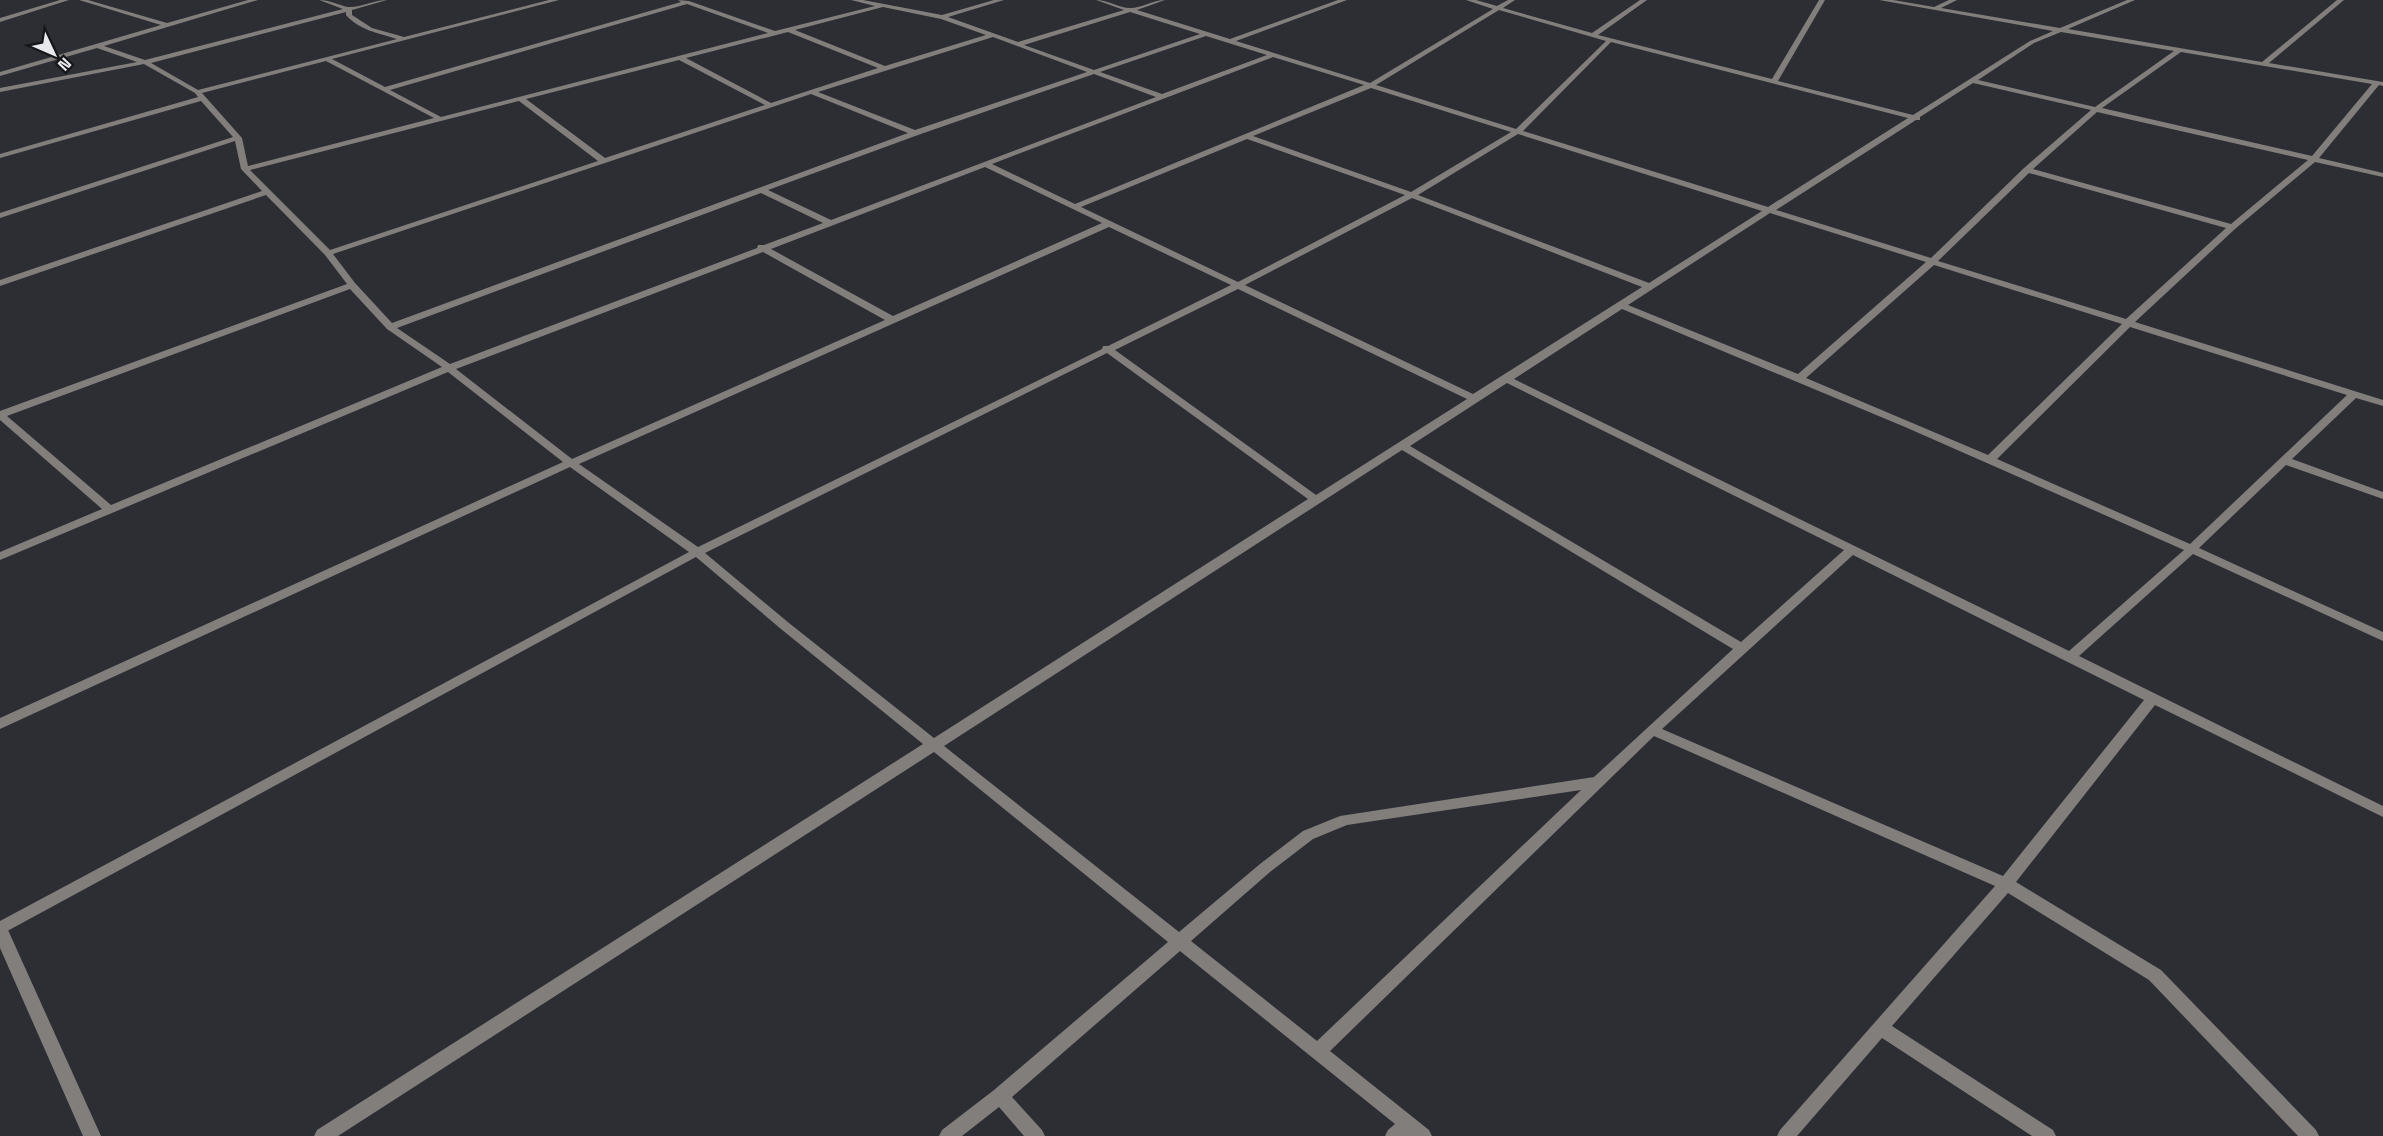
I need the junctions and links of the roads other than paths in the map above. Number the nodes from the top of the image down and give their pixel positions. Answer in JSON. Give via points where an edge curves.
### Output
{"nodes":[{"id":1,"x":66,"y":0,"type":"edge"},
{"id":2,"x":82,"y":0,"type":"edge"},
{"id":3,"x":255,"y":0,"type":"edge"},
{"id":4,"x":322,"y":0,"type":"edge"},
{"id":5,"x":384,"y":0,"type":"edge"},
{"id":6,"x":556,"y":0,"type":"edge"},
{"id":7,"x":854,"y":0,"type":"edge"},
{"id":8,"x":1001,"y":0,"type":"edge"},
{"id":9,"x":1100,"y":0,"type":"edge"},
{"id":10,"x":1162,"y":0,"type":"edge"},
{"id":11,"x":1344,"y":0,"type":"edge"},
{"id":12,"x":1468,"y":0,"type":"edge"},
{"id":13,"x":1512,"y":0,"type":"edge"},
{"id":14,"x":1644,"y":0,"type":"edge"},
{"id":15,"x":1822,"y":0,"type":"edge"},
{"id":16,"x":1882,"y":0,"type":"edge"},
{"id":17,"x":1954,"y":0,"type":"edge"},
{"id":18,"x":2132,"y":0,"type":"edge"},
{"id":19,"x":2341,"y":0,"type":"edge"},
{"id":20,"x":684,"y":1,"type":"edge"},
{"id":21,"x":881,"y":6,"type":"junction"},
{"id":22,"x":1499,"y":8,"type":"junction"},
{"id":23,"x":349,"y":9,"type":"junction"},
{"id":24,"x":1133,"y":9,"type":"junction"},
{"id":25,"x":1934,"y":9,"type":"junction"},
{"id":26,"x":942,"y":17,"type":"junction"},
{"id":27,"x":0,"y":20,"type":"edge"},
{"id":28,"x":167,"y":26,"type":"junction"},
{"id":29,"x":790,"y":30,"type":"junction"},
{"id":30,"x":2057,"y":30,"type":"junction"},
{"id":31,"x":1208,"y":33,"type":"junction"},
{"id":32,"x":775,"y":34,"type":"junction"},
{"id":33,"x":994,"y":35,"type":"junction"},
{"id":34,"x":1593,"y":35,"type":"junction"},
{"id":35,"x":402,"y":39,"type":"junction"},
{"id":36,"x":1232,"y":40,"type":"junction"},
{"id":37,"x":1611,"y":40,"type":"junction"},
{"id":38,"x":1019,"y":44,"type":"junction"},
{"id":39,"x":98,"y":46,"type":"junction"},
{"id":40,"x":2178,"y":51,"type":"junction"},
{"id":41,"x":1275,"y":54,"type":"junction"},
{"id":42,"x":681,"y":57,"type":"junction"},
{"id":43,"x":325,"y":58,"type":"junction"},
{"id":44,"x":145,"y":62,"type":"junction"},
{"id":45,"x":2262,"y":65,"type":"junction"},
{"id":46,"x":885,"y":69,"type":"junction"},
{"id":47,"x":1095,"y":72,"type":"junction"},
{"id":48,"x":0,"y":74,"type":"edge"},
{"id":49,"x":1974,"y":81,"type":"junction"},
{"id":50,"x":1774,"y":82,"type":"junction"},
{"id":51,"x":2380,"y":84,"type":"edge"},
{"id":52,"x":1371,"y":85,"type":"junction"},
{"id":53,"x":385,"y":89,"type":"junction"},
{"id":54,"x":0,"y":90,"type":"edge"},
{"id":55,"x":811,"y":92,"type":"junction"},
{"id":56,"x":201,"y":95,"type":"junction"},
{"id":57,"x":1163,"y":97,"type":"junction"},
{"id":58,"x":520,"y":98,"type":"junction"},
{"id":59,"x":770,"y":105,"type":"junction"},
{"id":60,"x":2096,"y":110,"type":"junction"},
{"id":61,"x":1917,"y":118,"type":"junction"},
{"id":62,"x":440,"y":119,"type":"junction"},
{"id":63,"x":1518,"y":131,"type":"junction"},
{"id":64,"x":915,"y":133,"type":"junction"},
{"id":65,"x":1249,"y":137,"type":"junction"},
{"id":66,"x":238,"y":138,"type":"junction"},
{"id":67,"x":0,"y":156,"type":"edge"},
{"id":68,"x":2314,"y":159,"type":"junction"},
{"id":69,"x":602,"y":160,"type":"junction"},
{"id":70,"x":985,"y":164,"type":"junction"},
{"id":71,"x":245,"y":170,"type":"junction"},
{"id":72,"x":2027,"y":170,"type":"junction"},
{"id":73,"x":2383,"y":175,"type":"edge"},
{"id":74,"x":760,"y":189,"type":"junction"},
{"id":75,"x":266,"y":192,"type":"junction"},
{"id":76,"x":1412,"y":195,"type":"junction"},
{"id":77,"x":1074,"y":207,"type":"junction"},
{"id":78,"x":1772,"y":209,"type":"junction"},
{"id":79,"x":0,"y":216,"type":"edge"},
{"id":80,"x":828,"y":222,"type":"junction"},
{"id":81,"x":1108,"y":224,"type":"junction"},
{"id":82,"x":2232,"y":227,"type":"junction"},
{"id":83,"x":761,"y":247,"type":"junction"},
{"id":84,"x":328,"y":253,"type":"junction"},
{"id":85,"x":1931,"y":263,"type":"junction"},
{"id":86,"x":0,"y":283,"type":"edge"},
{"id":87,"x":352,"y":285,"type":"junction"},
{"id":88,"x":1238,"y":285,"type":"junction"},
{"id":89,"x":1648,"y":286,"type":"junction"},
{"id":90,"x":1620,"y":305,"type":"junction"},
{"id":91,"x":892,"y":320,"type":"junction"},
{"id":92,"x":2127,"y":324,"type":"junction"},
{"id":93,"x":390,"y":327,"type":"junction"},
{"id":94,"x":1106,"y":348,"type":"junction"},
{"id":95,"x":449,"y":368,"type":"junction"},
{"id":96,"x":1801,"y":377,"type":"junction"},
{"id":97,"x":1505,"y":378,"type":"junction"},
{"id":98,"x":2353,"y":395,"type":"junction"},
{"id":99,"x":1475,"y":399,"type":"junction"},
{"id":100,"x":2383,"y":403,"type":"edge"},
{"id":101,"x":0,"y":415,"type":"edge"},
{"id":102,"x":1401,"y":445,"type":"junction"},
{"id":103,"x":1990,"y":459,"type":"junction"},
{"id":104,"x":2286,"y":461,"type":"junction"},
{"id":105,"x":571,"y":463,"type":"junction"},
{"id":106,"x":2383,"y":496,"type":"edge"},
{"id":107,"x":1315,"y":499,"type":"junction"},
{"id":108,"x":109,"y":509,"type":"junction"},
{"id":109,"x":2193,"y":548,"type":"junction"},
{"id":110,"x":1850,"y":551,"type":"junction"},
{"id":111,"x":697,"y":552,"type":"junction"},
{"id":112,"x":0,"y":556,"type":"edge"},
{"id":113,"x":2383,"y":637,"type":"edge"},
{"id":114,"x":1741,"y":648,"type":"junction"},
{"id":115,"x":2071,"y":656,"type":"junction"},
{"id":116,"x":2154,"y":697,"type":"junction"},
{"id":117,"x":0,"y":724,"type":"edge"},
{"id":118,"x":1652,"y":730,"type":"junction"},
{"id":119,"x":934,"y":745,"type":"junction"},
{"id":120,"x":1598,"y":782,"type":"junction"},
{"id":121,"x":2383,"y":812,"type":"edge"},
{"id":122,"x":2006,"y":884,"type":"junction"},
{"id":123,"x":0,"y":929,"type":"edge"},
{"id":124,"x":1180,"y":943,"type":"junction"},
{"id":125,"x":1881,"y":1028,"type":"junction"},
{"id":126,"x":1318,"y":1052,"type":"junction"},
{"id":127,"x":1000,"y":1096,"type":"junction"},
{"id":128,"x":1401,"y":1130,"type":"edge"},
{"id":129,"x":92,"y":1136,"type":"edge"},
{"id":130,"x":322,"y":1136,"type":"edge"},
{"id":131,"x":948,"y":1136,"type":"edge"},
{"id":132,"x":1036,"y":1136,"type":"edge"},
{"id":133,"x":1423,"y":1136,"type":"edge"},
{"id":134,"x":1786,"y":1136,"type":"edge"},
{"id":135,"x":2047,"y":1136,"type":"edge"},
{"id":136,"x":2310,"y":1136,"type":"edge"}],
"edges":[{"from":1,"to":27,"type":"street"},
{"from":2,"to":28,"type":"street"},
{"from":3,"to":28,"type":"street"},
{"from":4,"to":23,"type":"street"},
{"from":5,"to":23,"type":"street"},
{"from":6,"to":35,"type":"street"},
{"from":7,"to":21,"type":"street"},
{"from":8,"to":26,"type":"street"},
{"from":9,"to":24,"type":"street"},
{"from":10,"to":24,"type":"street"},
{"from":11,"to":36,"type":"street"},
{"from":12,"to":22,"type":"street"},
{"from":13,"to":22,"type":"street"},
{"from":14,"to":34,"type":"street"},
{"from":15,"to":50,"type":"street"},
{"from":16,"to":25,"type":"street"},
{"from":17,"to":25,"type":"street"},
{"from":18,"to":30,"type":"street"},
{"from":19,"to":45,"type":"street"},
{"from":20,"to":32,"type":"street"},
{"from":20,"to":53,"type":"street"},
{"from":21,"to":26,"type":"street"},
{"from":21,"to":29,"type":"street"},
{"from":22,"to":34,"type":"street"},
{"from":22,"to":52,"type":"street"},
{"from":23,"to":35,"type":"street","via":[[355,21]]},
{"from":23,"to":44,"type":"street"},
{"from":24,"to":31,"type":"street"},
{"from":24,"to":38,"type":"street"},
{"from":25,"to":30,"type":"street"},
{"from":26,"to":33,"type":"street"},
{"from":28,"to":39,"type":"street"},
{"from":29,"to":32,"type":"street"},
{"from":29,"to":46,"type":"street"},
{"from":30,"to":40,"type":"street"},
{"from":30,"to":49,"type":"street"},
{"from":31,"to":36,"type":"street"},
{"from":31,"to":47,"type":"street"},
{"from":32,"to":42,"type":"street"},
{"from":33,"to":38,"type":"street"},
{"from":33,"to":46,"type":"street"},
{"from":34,"to":37,"type":"street"},
{"from":35,"to":43,"type":"street"},
{"from":36,"to":41,"type":"street"},
{"from":37,"to":50,"type":"street"},
{"from":37,"to":63,"type":"street"},
{"from":38,"to":47,"type":"street"},
{"from":39,"to":44,"type":"street"},
{"from":39,"to":48,"type":"street"},
{"from":40,"to":45,"type":"street"},
{"from":40,"to":60,"type":"street"},
{"from":41,"to":52,"type":"street"},
{"from":41,"to":57,"type":"street"},
{"from":42,"to":58,"type":"street"},
{"from":42,"to":59,"type":"street"},
{"from":43,"to":53,"type":"street"},
{"from":43,"to":56,"type":"street"},
{"from":44,"to":54,"type":"street"},
{"from":44,"to":56,"type":"street"},
{"from":45,"to":51,"type":"street"},
{"from":46,"to":55,"type":"street"},
{"from":47,"to":57,"type":"street"},
{"from":47,"to":64,"type":"street"},
{"from":49,"to":60,"type":"street"},
{"from":49,"to":61,"type":"street"},
{"from":50,"to":61,"type":"street"},
{"from":51,"to":68,"type":"street"},
{"from":52,"to":63,"type":"street"},
{"from":52,"to":65,"type":"street"},
{"from":53,"to":62,"type":"street"},
{"from":55,"to":59,"type":"street"},
{"from":55,"to":64,"type":"street"},
{"from":56,"to":66,"type":"street"},
{"from":56,"to":67,"type":"street"},
{"from":57,"to":70,"type":"street"},
{"from":58,"to":62,"type":"street"},
{"from":58,"to":69,"type":"street"},
{"from":59,"to":69,"type":"street"},
{"from":60,"to":68,"type":"street"},
{"from":60,"to":72,"type":"street"},
{"from":61,"to":78,"type":"street"},
{"from":62,"to":71,"type":"street"},
{"from":63,"to":76,"type":"street"},
{"from":63,"to":78,"type":"street"},
{"from":64,"to":74,"type":"street"},
{"from":65,"to":76,"type":"street"},
{"from":65,"to":77,"type":"street"},
{"from":66,"to":71,"type":"street"},
{"from":66,"to":79,"type":"street"},
{"from":68,"to":73,"type":"street"},
{"from":68,"to":82,"type":"street"},
{"from":69,"to":84,"type":"street"},
{"from":70,"to":77,"type":"street"},
{"from":70,"to":80,"type":"street"},
{"from":71,"to":75,"type":"street"},
{"from":72,"to":82,"type":"street"},
{"from":72,"to":85,"type":"street"},
{"from":74,"to":80,"type":"street"},
{"from":74,"to":93,"type":"street"},
{"from":75,"to":84,"type":"street"},
{"from":75,"to":86,"type":"street"},
{"from":76,"to":88,"type":"street"},
{"from":76,"to":89,"type":"street"},
{"from":77,"to":81,"type":"street"},
{"from":78,"to":85,"type":"street"},
{"from":78,"to":89,"type":"street"},
{"from":80,"to":83,"type":"street"},
{"from":81,"to":88,"type":"street"},
{"from":81,"to":91,"type":"street"},
{"from":82,"to":92,"type":"street"},
{"from":83,"to":91,"type":"street"},
{"from":83,"to":95,"type":"street"},
{"from":84,"to":87,"type":"street"},
{"from":85,"to":92,"type":"street"},
{"from":85,"to":96,"type":"street"},
{"from":87,"to":93,"type":"street"},
{"from":87,"to":101,"type":"street"},
{"from":88,"to":94,"type":"street"},
{"from":88,"to":99,"type":"street"},
{"from":89,"to":90,"type":"street"},
{"from":90,"to":96,"type":"street"},
{"from":90,"to":97,"type":"street"},
{"from":91,"to":105,"type":"street"},
{"from":92,"to":98,"type":"street"},
{"from":92,"to":103,"type":"street"},
{"from":93,"to":95,"type":"street"},
{"from":94,"to":107,"type":"street"},
{"from":94,"to":111,"type":"street"},
{"from":95,"to":105,"type":"street"},
{"from":95,"to":108,"type":"street"},
{"from":96,"to":103,"type":"street"},
{"from":97,"to":99,"type":"street"},
{"from":97,"to":110,"type":"street"},
{"from":98,"to":100,"type":"street"},
{"from":98,"to":104,"type":"street"},
{"from":99,"to":102,"type":"street"},
{"from":101,"to":108,"type":"street"},
{"from":102,"to":107,"type":"street"},
{"from":102,"to":114,"type":"street"},
{"from":103,"to":109,"type":"street"},
{"from":104,"to":106,"type":"street"},
{"from":104,"to":109,"type":"street"},
{"from":105,"to":111,"type":"street"},
{"from":105,"to":117,"type":"street"},
{"from":107,"to":119,"type":"street"},
{"from":108,"to":112,"type":"street"},
{"from":109,"to":113,"type":"street"},
{"from":109,"to":115,"type":"street"},
{"from":110,"to":114,"type":"street"},
{"from":110,"to":115,"type":"street"},
{"from":111,"to":119,"type":"street"},
{"from":111,"to":123,"type":"street"},
{"from":114,"to":118,"type":"street"},
{"from":115,"to":116,"type":"street"},
{"from":116,"to":121,"type":"street"},
{"from":116,"to":122,"type":"street"},
{"from":118,"to":120,"type":"street"},
{"from":118,"to":122,"type":"street"},
{"from":119,"to":124,"type":"street"},
{"from":119,"to":130,"type":"street"},
{"from":120,"to":124,"type":"street","via":[[1345,820],[1308,835]]},
{"from":120,"to":126,"type":"street"},
{"from":122,"to":125,"type":"street"},
{"from":122,"to":136,"type":"street","via":[[2155,975]]},
{"from":123,"to":129,"type":"street"},
{"from":124,"to":126,"type":"street"},
{"from":124,"to":127,"type":"street"},
{"from":125,"to":134,"type":"street"},
{"from":125,"to":135,"type":"street"},
{"from":126,"to":128,"type":"street"},
{"from":127,"to":131,"type":"street"},
{"from":127,"to":132,"type":"street"},
{"from":128,"to":133,"type":"street"}]}
